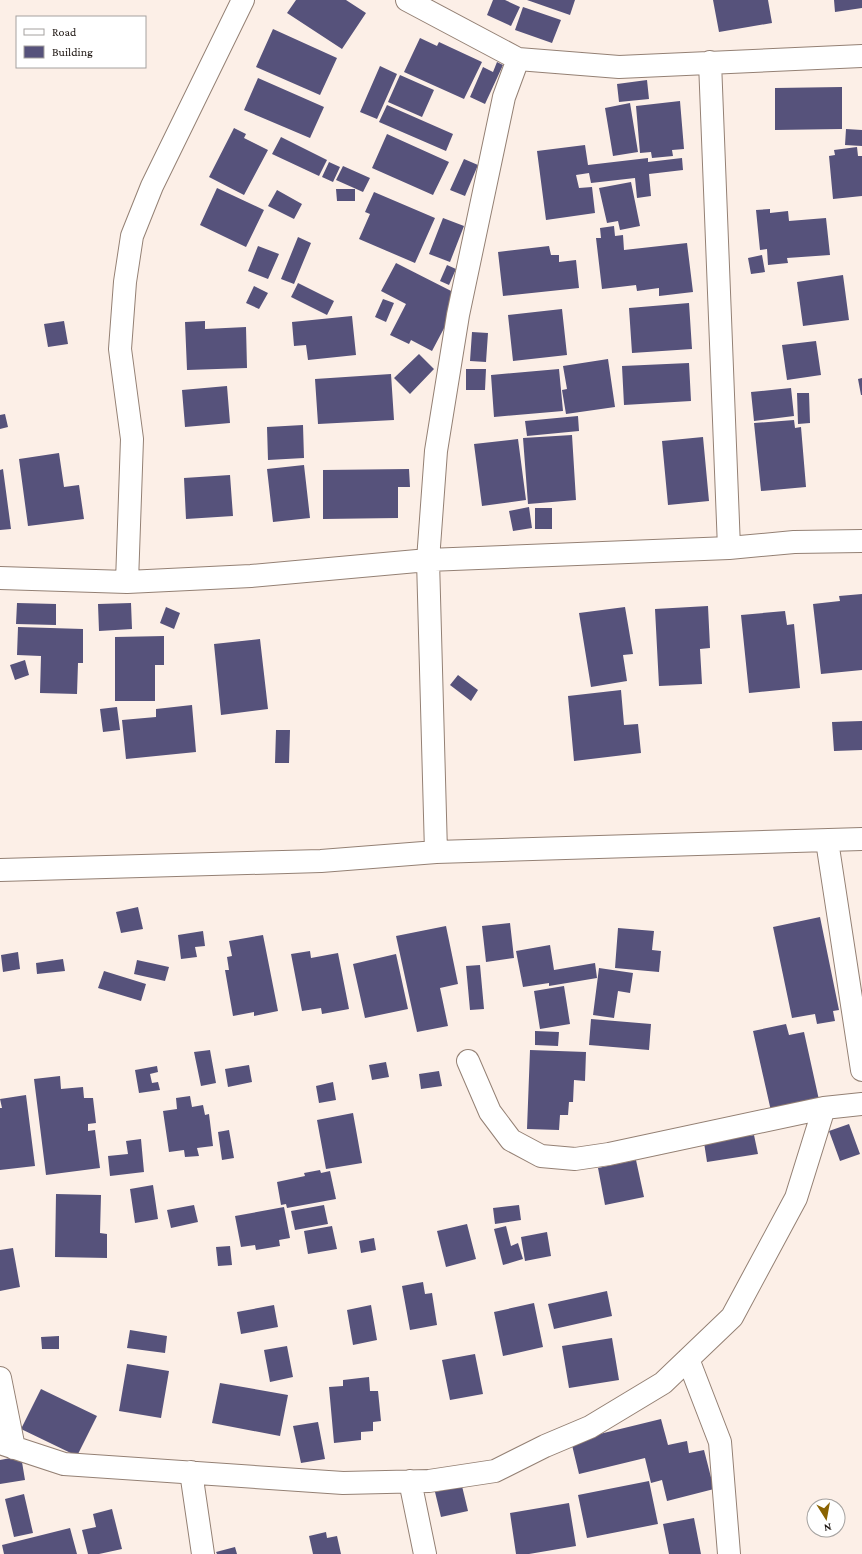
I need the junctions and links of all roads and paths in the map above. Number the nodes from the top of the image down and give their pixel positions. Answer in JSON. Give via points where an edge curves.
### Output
{"nodes":[{"id":1,"x":243,"y":0,"type":"edge"},
{"id":2,"x":407,"y":0,"type":"edge"},
{"id":3,"x":862,"y":56,"type":"edge"},
{"id":4,"x":518,"y":59,"type":"junction"},
{"id":5,"x":710,"y":62,"type":"junction"},
{"id":6,"x":862,"y":541,"type":"edge"},
{"id":7,"x":729,"y":548,"type":"junction"},
{"id":8,"x":428,"y":560,"type":"junction"},
{"id":9,"x":0,"y":578,"type":"edge"},
{"id":10,"x":127,"y":582,"type":"junction"},
{"id":11,"x":862,"y":839,"type":"edge"},
{"id":12,"x":827,"y":841,"type":"junction"},
{"id":13,"x":436,"y":852,"type":"junction"},
{"id":14,"x":0,"y":870,"type":"edge"},
{"id":15,"x":468,"y":1061,"type":"dead end"},
{"id":16,"x":862,"y":1070,"type":"edge"},
{"id":17,"x":862,"y":1104,"type":"edge"},
{"id":18,"x":824,"y":1108,"type":"junction"},
{"id":19,"x":688,"y":1359,"type":"junction"},
{"id":20,"x":0,"y":1378,"type":"edge"},
{"id":21,"x":7,"y":1445,"type":"edge"},
{"id":22,"x":191,"y":1472,"type":"junction"},
{"id":23,"x":410,"y":1481,"type":"junction"},
{"id":24,"x":203,"y":1554,"type":"edge"},
{"id":25,"x":425,"y":1554,"type":"edge"},
{"id":26,"x":728,"y":1554,"type":"edge"}],
"edges":[{"from":1,"to":10,"type":"street","via":[[152,186],[132,236],[125,282],[120,349],[132,439]]},
{"from":2,"to":4,"type":"street"},
{"from":3,"to":5,"type":"street"},
{"from":4,"to":5,"type":"street","via":[[619,67]]},
{"from":4,"to":8,"type":"street","via":[[504,97],[458,316],[436,451]]},
{"from":5,"to":7,"type":"street"},
{"from":6,"to":7,"type":"street","via":[[794,542]]},
{"from":7,"to":8,"type":"street"},
{"from":8,"to":10,"type":"street","via":[[251,576]]},
{"from":8,"to":13,"type":"street"},
{"from":9,"to":10,"type":"street"},
{"from":11,"to":12,"type":"street"},
{"from":12,"to":13,"type":"street"},
{"from":12,"to":16,"type":"street"},
{"from":13,"to":14,"type":"street","via":[[321,861]]},
{"from":15,"to":18,"type":"street","via":[[490,1112],[512,1140],[541,1156],[575,1159],[609,1154]]},
{"from":17,"to":18,"type":"street"},
{"from":18,"to":19,"type":"street","via":[[796,1198],[732,1317]]},
{"from":19,"to":23,"type":"street","via":[[663,1383],[590,1427],[495,1471],[429,1481]]},
{"from":19,"to":26,"type":"street","via":[[720,1442]]},
{"from":20,"to":21,"type":"street"},
{"from":21,"to":22,"type":"street","via":[[64,1464]]},
{"from":22,"to":23,"type":"street","via":[[343,1482]]},
{"from":22,"to":24,"type":"street"},
{"from":23,"to":25,"type":"street"}]}
